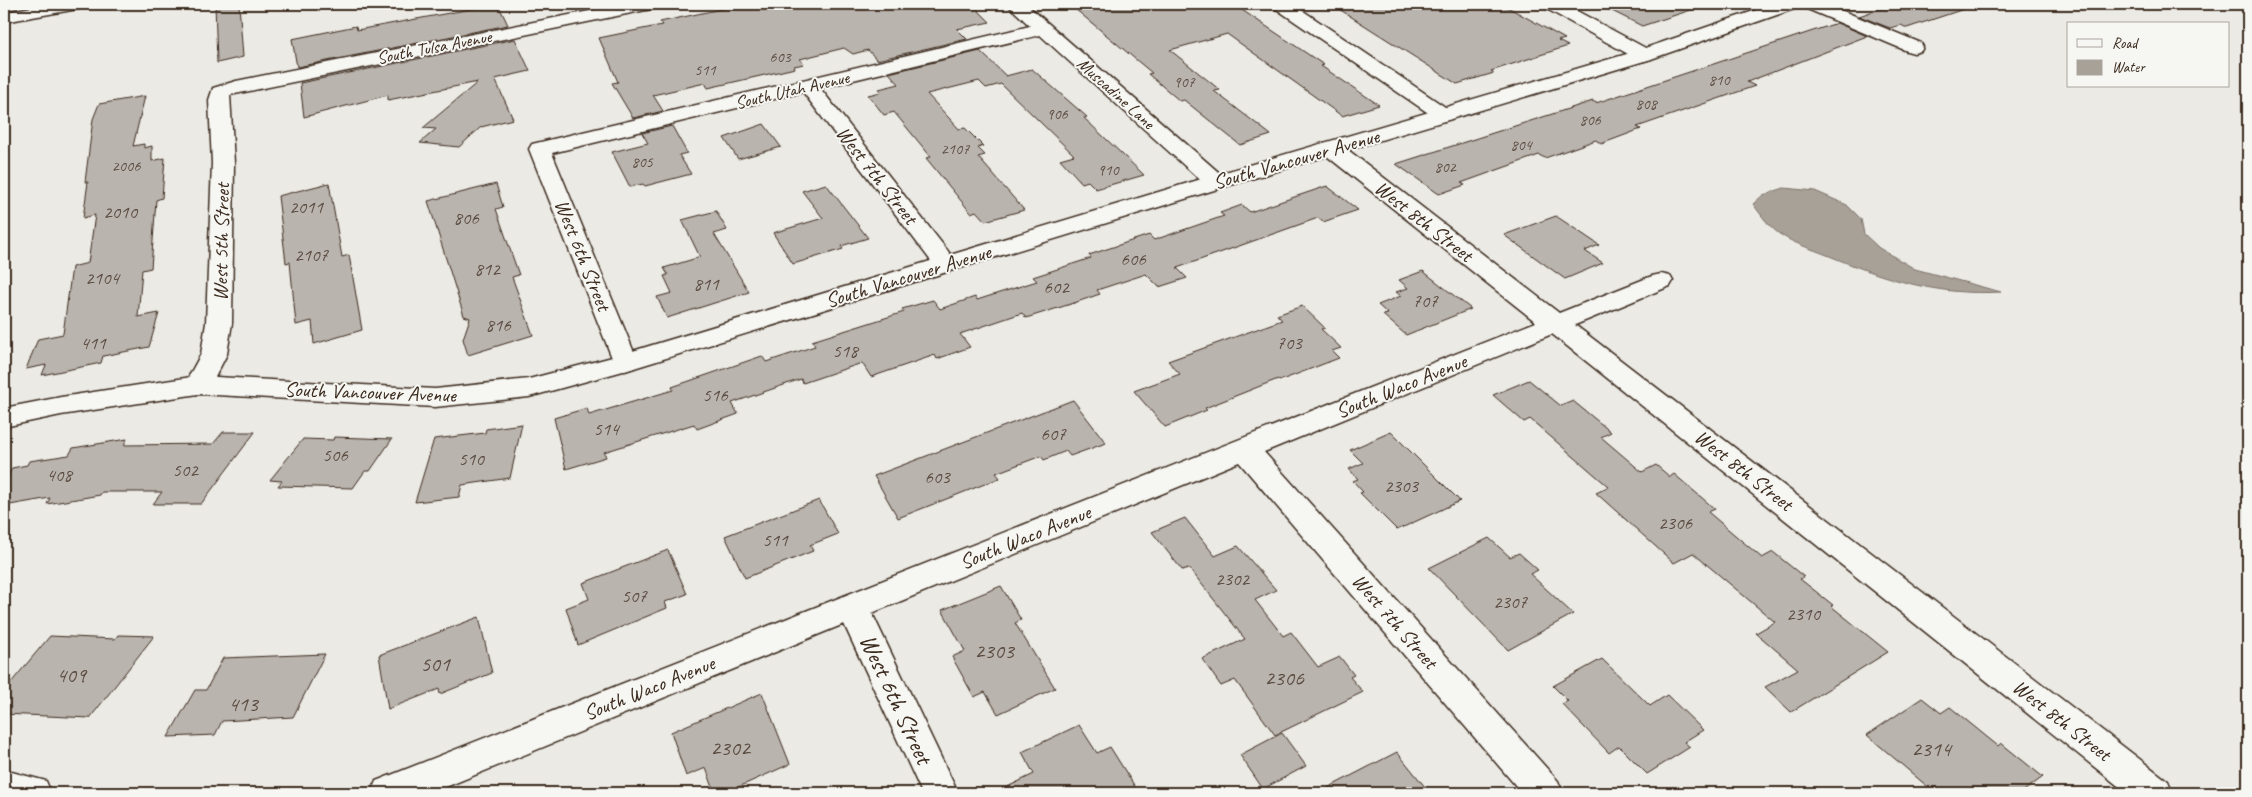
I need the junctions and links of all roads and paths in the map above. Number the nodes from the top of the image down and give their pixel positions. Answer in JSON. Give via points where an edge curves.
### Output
{"nodes":[{"id":1,"x":78,"y":4,"type":"edge"},
{"id":2,"x":651,"y":4,"type":"edge"},
{"id":3,"x":1016,"y":4,"type":"edge"},
{"id":4,"x":1281,"y":4,"type":"edge"},
{"id":5,"x":1550,"y":4,"type":"edge"},
{"id":6,"x":1792,"y":4,"type":"edge"},
{"id":7,"x":1811,"y":4,"type":"edge"},
{"id":8,"x":4,"y":17,"type":"edge"},
{"id":9,"x":1043,"y":29,"type":"junction"},
{"id":10,"x":1914,"y":47,"type":"dead end"},
{"id":11,"x":1644,"y":55,"type":"junction"},
{"id":12,"x":808,"y":86,"type":"junction"},
{"id":13,"x":218,"y":94,"type":"joint"},
{"id":14,"x":1444,"y":115,"type":"junction"},
{"id":15,"x":1331,"y":148,"type":"junction"},
{"id":16,"x":540,"y":149,"type":"joint"},
{"id":17,"x":1216,"y":182,"type":"junction"},
{"id":18,"x":946,"y":264,"type":"junction"},
{"id":19,"x":1661,"y":281,"type":"dead end"},
{"id":20,"x":1556,"y":323,"type":"junction"},
{"id":21,"x":626,"y":362,"type":"junction"},
{"id":22,"x":198,"y":385,"type":"junction"},
{"id":23,"x":4,"y":418,"type":"edge"},
{"id":24,"x":1244,"y":449,"type":"junction"},
{"id":25,"x":852,"y":605,"type":"junction"},
{"id":26,"x":4,"y":787,"type":"edge"},
{"id":27,"x":33,"y":793,"type":"edge"},
{"id":28,"x":389,"y":793,"type":"edge"},
{"id":29,"x":940,"y":793,"type":"edge"},
{"id":30,"x":1545,"y":793,"type":"edge"},
{"id":31,"x":2155,"y":793,"type":"edge"}],
"edges":[{"from":1,"to":8,"type":"street"},
{"from":2,"to":13,"type":"street","name":"South Tulsa Avenue","via":[[236,87]]},
{"from":3,"to":9,"type":"street","name":"Muscadine Lane"},
{"from":4,"to":14,"type":"street"},
{"from":5,"to":11,"type":"street"},
{"from":6,"to":11,"type":"street","name":"South Vancouver Avenue"},
{"from":7,"to":10,"type":"street"},
{"from":9,"to":12,"type":"street","name":"South Utah Avenue"},
{"from":9,"to":17,"type":"street","name":"Muscadine Lane"},
{"from":11,"to":14,"type":"street","name":"South Vancouver Avenue"},
{"from":12,"to":16,"type":"street","name":"South Utah Avenue"},
{"from":12,"to":18,"type":"street","name":"West 7th Street"},
{"from":13,"to":22,"type":"street","name":"West 5th Street","via":[[223,163],[219,323],[214,354]]},
{"from":14,"to":15,"type":"street","name":"South Vancouver Avenue"},
{"from":15,"to":17,"type":"street","name":"South Vancouver Avenue"},
{"from":15,"to":20,"type":"street","name":"West 8th Street"},
{"from":16,"to":21,"type":"street","name":"West 6th Street"},
{"from":17,"to":18,"type":"street","name":"South Vancouver Avenue"},
{"from":18,"to":21,"type":"street","name":"South Vancouver Avenue"},
{"from":19,"to":20,"type":"street","name":"South Waco Avenue"},
{"from":20,"to":24,"type":"street","name":"South Waco Avenue"},
{"from":20,"to":31,"type":"street","name":"West 8th Street"},
{"from":21,"to":22,"type":"street","name":"South Vancouver Avenue","via":[[529,388],[435,398]]},
{"from":22,"to":23,"type":"street","name":"South Vancouver Avenue"},
{"from":24,"to":25,"type":"street","name":"South Waco Avenue"},
{"from":24,"to":30,"type":"street","name":"West 7th Street"},
{"from":25,"to":28,"type":"street","name":"South Waco Avenue"},
{"from":25,"to":29,"type":"street","name":"West 6th Street"},
{"from":26,"to":27,"type":"street"}]}
